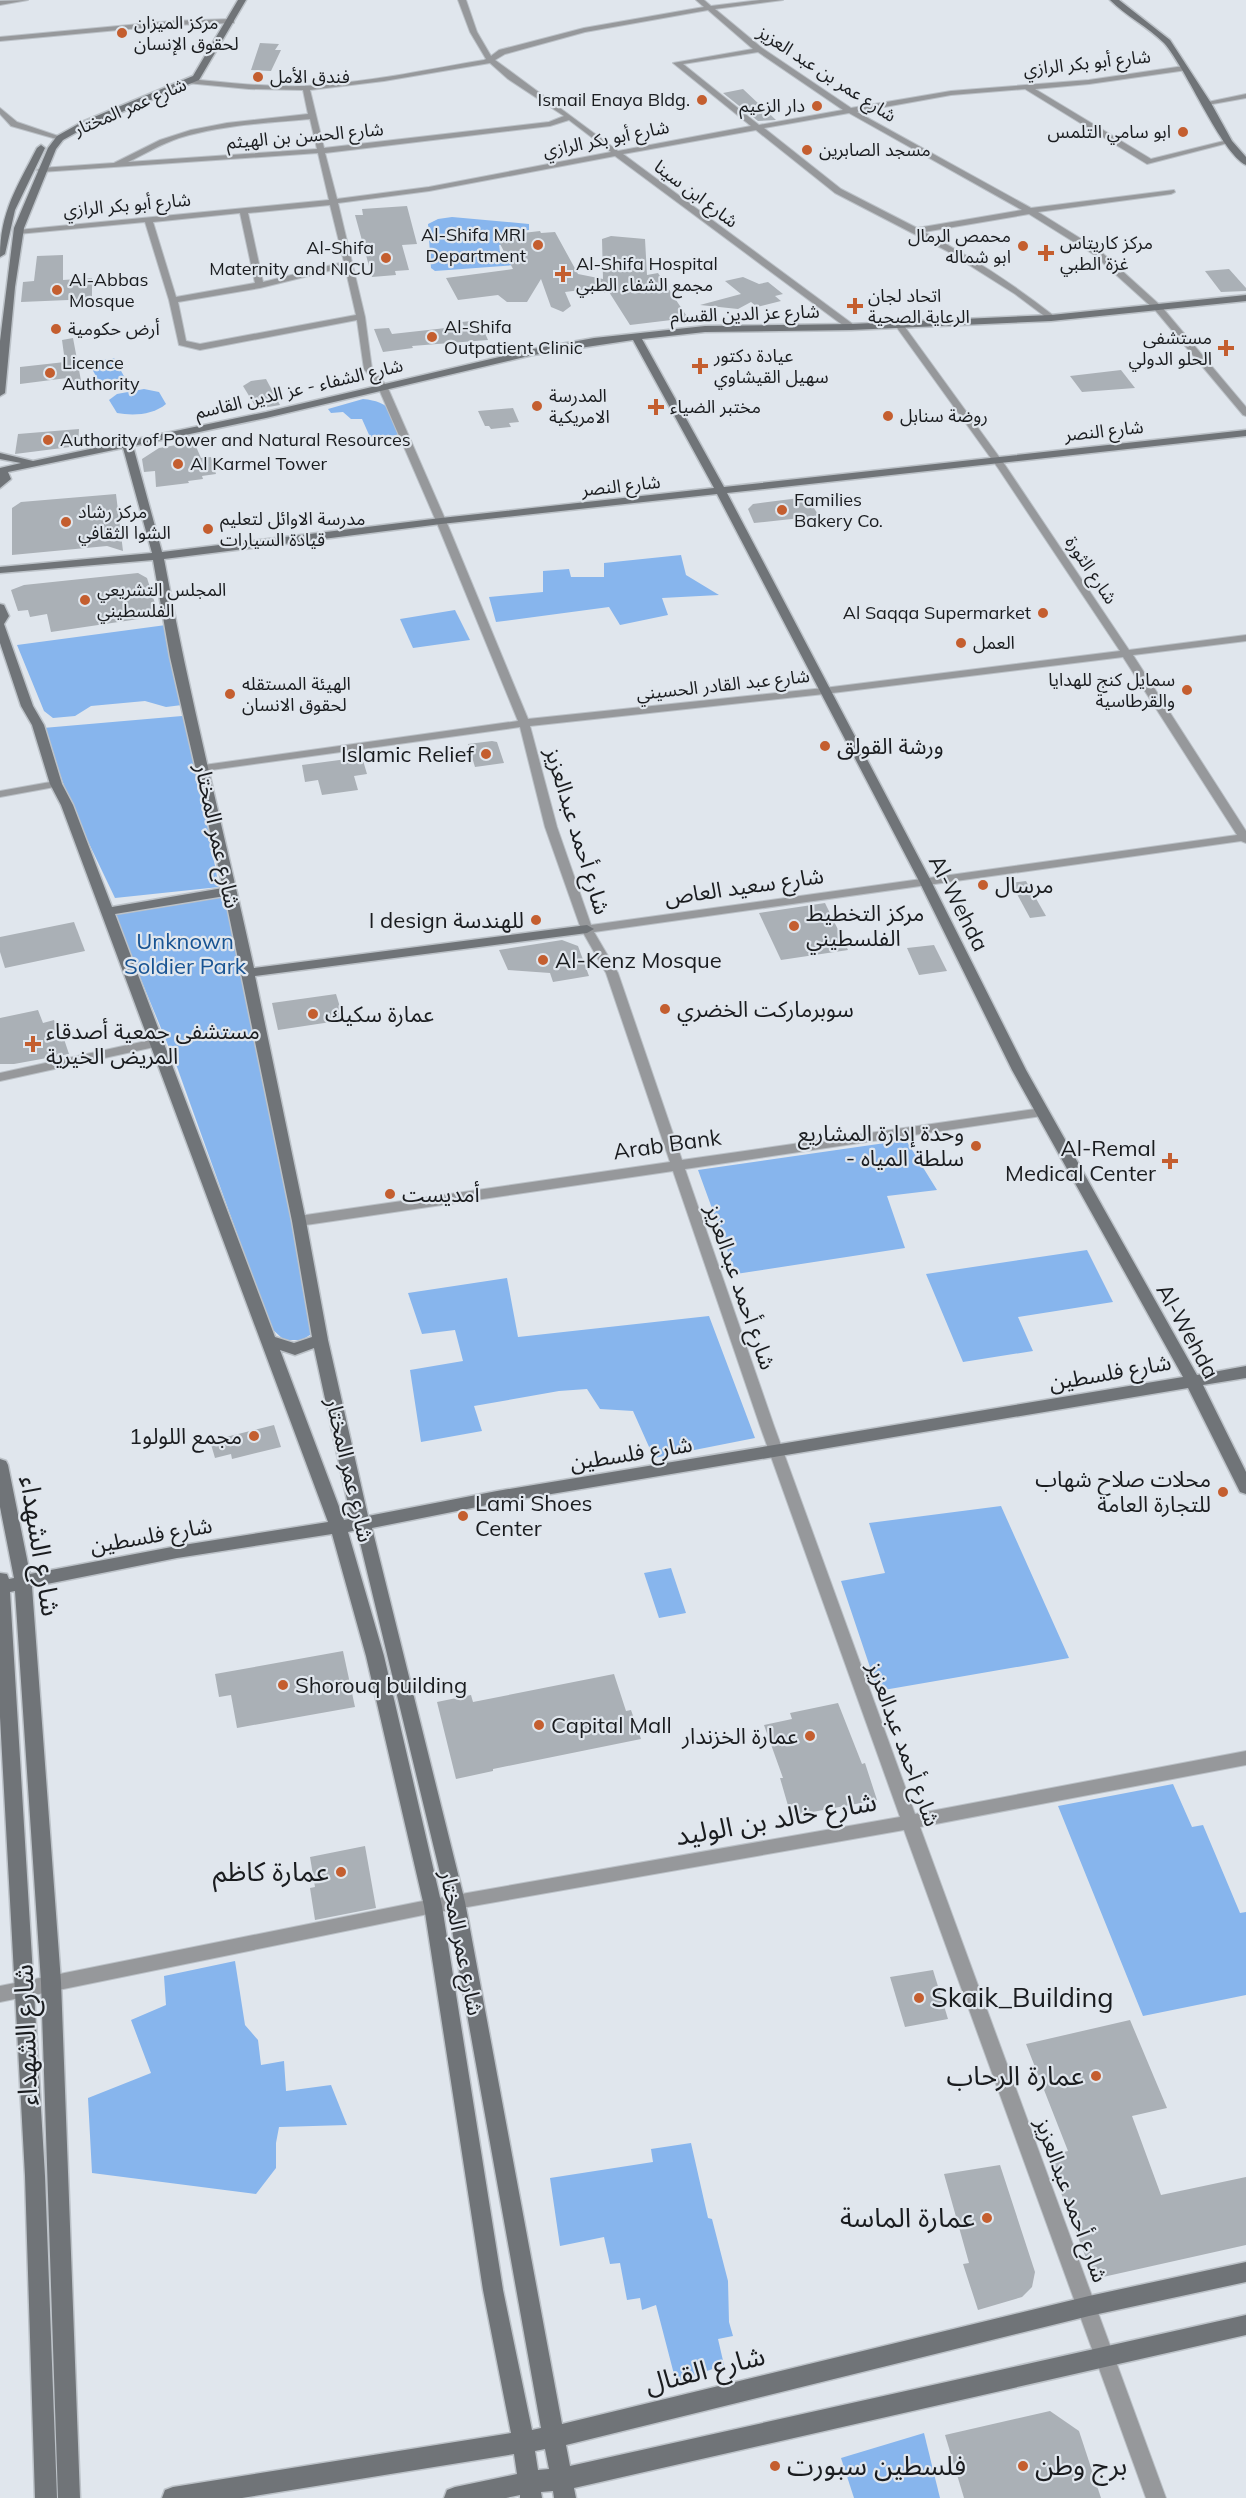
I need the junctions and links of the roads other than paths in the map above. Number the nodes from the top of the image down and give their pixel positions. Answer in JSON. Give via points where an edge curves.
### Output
{"nodes":[{"id":1,"x":24,"y":0,"type":"edge"},
{"id":2,"x":231,"y":0,"type":"edge"},
{"id":3,"x":242,"y":0,"type":"edge"},
{"id":4,"x":462,"y":0,"type":"edge"},
{"id":5,"x":700,"y":0,"type":"edge"},
{"id":6,"x":779,"y":0,"type":"edge"},
{"id":7,"x":1114,"y":0,"type":"edge"},
{"id":8,"x":0,"y":3,"type":"edge"},
{"id":9,"x":709,"y":8,"type":"junction"},
{"id":10,"x":218,"y":21,"type":"junction"},
{"id":11,"x":231,"y":21,"type":"junction"},
{"id":12,"x":0,"y":39,"type":"edge"},
{"id":13,"x":759,"y":50,"type":"junction"},
{"id":14,"x":490,"y":60,"type":"junction"},
{"id":15,"x":1184,"y":68,"type":"junction"},
{"id":16,"x":190,"y":81,"type":"junction"},
{"id":17,"x":1025,"y":86,"type":"junction"},
{"id":18,"x":306,"y":88,"type":"junction"},
{"id":19,"x":1246,"y":96,"type":"edge"},
{"id":20,"x":1235,"y":98,"type":"junction"},
{"id":21,"x":1207,"y":103,"type":"junction"},
{"id":22,"x":1246,"y":104,"type":"edge"},
{"id":23,"x":0,"y":110,"type":"edge"},
{"id":24,"x":848,"y":110,"type":"junction"},
{"id":25,"x":312,"y":116,"type":"junction"},
{"id":26,"x":570,"y":117,"type":"junction"},
{"id":27,"x":757,"y":127,"type":"junction"},
{"id":28,"x":50,"y":135,"type":"junction"},
{"id":29,"x":60,"y":138,"type":"junction"},
{"id":30,"x":1228,"y":142,"type":"junction"},
{"id":31,"x":319,"y":151,"type":"junction"},
{"id":32,"x":615,"y":153,"type":"junction"},
{"id":33,"x":1246,"y":162,"type":"edge"},
{"id":34,"x":107,"y":165,"type":"junction"},
{"id":35,"x":41,"y":170,"type":"junction"},
{"id":36,"x":1171,"y":192,"type":"dead end"},
{"id":37,"x":332,"y":201,"type":"junction"},
{"id":38,"x":243,"y":210,"type":"junction"},
{"id":39,"x":1030,"y":211,"type":"junction"},
{"id":40,"x":148,"y":220,"type":"junction"},
{"id":41,"x":19,"y":230,"type":"junction"},
{"id":42,"x":916,"y":231,"type":"junction"},
{"id":43,"x":2,"y":232,"type":"edge"},
{"id":44,"x":0,"y":254,"type":"edge"},
{"id":45,"x":348,"y":264,"type":"junction"},
{"id":46,"x":260,"y":285,"type":"junction"},
{"id":47,"x":1246,"y":298,"type":"edge"},
{"id":48,"x":172,"y":300,"type":"junction"},
{"id":49,"x":1158,"y":308,"type":"junction"},
{"id":50,"x":361,"y":317,"type":"junction"},
{"id":51,"x":1051,"y":318,"type":"junction"},
{"id":52,"x":899,"y":325,"type":"junction"},
{"id":53,"x":851,"y":327,"type":"junction"},
{"id":54,"x":636,"y":337,"type":"junction"},
{"id":55,"x":533,"y":352,"type":"joint"},
{"id":56,"x":382,"y":386,"type":"junction"},
{"id":57,"x":0,"y":387,"type":"edge"},
{"id":58,"x":0,"y":393,"type":"edge"},
{"id":59,"x":1246,"y":413,"type":"edge"},
{"id":60,"x":1246,"y":433,"type":"edge"},
{"id":61,"x":1246,"y":441,"type":"edge"},
{"id":62,"x":127,"y":445,"type":"junction"},
{"id":63,"x":0,"y":456,"type":"edge"},
{"id":64,"x":68,"y":458,"type":"junction"},
{"id":65,"x":1000,"y":463,"type":"junction"},
{"id":66,"x":1,"y":477,"type":"edge"},
{"id":67,"x":723,"y":495,"type":"junction"},
{"id":68,"x":443,"y":525,"type":"junction"},
{"id":69,"x":158,"y":559,"type":"junction"},
{"id":70,"x":0,"y":570,"type":"edge"},
{"id":71,"x":0,"y":577,"type":"edge"},
{"id":72,"x":0,"y":608,"type":"edge"},
{"id":73,"x":0,"y":624,"type":"edge"},
{"id":74,"x":1246,"y":638,"type":"edge"},
{"id":75,"x":1127,"y":654,"type":"junction"},
{"id":76,"x":824,"y":691,"type":"junction"},
{"id":77,"x":524,"y":723,"type":"junction"},
{"id":78,"x":204,"y":768,"type":"junction"},
{"id":79,"x":56,"y":784,"type":"junction"},
{"id":80,"x":0,"y":794,"type":"edge"},
{"id":81,"x":1245,"y":838,"type":"edge"},
{"id":82,"x":925,"y":881,"type":"junction"},
{"id":83,"x":229,"y":891,"type":"junction"},
{"id":84,"x":106,"y":912,"type":"junction"},
{"id":85,"x":587,"y":929,"type":"junction"},
{"id":86,"x":248,"y":973,"type":"junction"},
{"id":87,"x":155,"y":1042,"type":"junction"},
{"id":88,"x":0,"y":1077,"type":"edge"},
{"id":89,"x":1042,"y":1112,"type":"junction"},
{"id":90,"x":676,"y":1164,"type":"junction"},
{"id":91,"x":299,"y":1221,"type":"junction"},
{"id":92,"x":320,"y":1340,"type":"junction"},
{"id":93,"x":268,"y":1341,"type":"junction"},
{"id":94,"x":1246,"y":1372,"type":"edge"},
{"id":95,"x":1192,"y":1381,"type":"junction"},
{"id":96,"x":776,"y":1452,"type":"junction"},
{"id":97,"x":0,"y":1465,"type":"edge"},
{"id":98,"x":1246,"y":1488,"type":"edge"},
{"id":99,"x":363,"y":1523,"type":"junction"},
{"id":100,"x":338,"y":1526,"type":"junction"},
{"id":101,"x":23,"y":1582,"type":"junction"},
{"id":102,"x":1,"y":1583,"type":"edge"},
{"id":103,"x":1246,"y":1758,"type":"edge"},
{"id":104,"x":909,"y":1821,"type":"junction"},
{"id":105,"x":456,"y":1902,"type":"junction"},
{"id":106,"x":433,"y":1906,"type":"junction"},
{"id":107,"x":51,"y":1982,"type":"junction"},
{"id":108,"x":22,"y":1989,"type":"junction"},
{"id":109,"x":0,"y":1994,"type":"edge"},
{"id":110,"x":1246,"y":2272,"type":"edge"},
{"id":111,"x":1089,"y":2306,"type":"junction"},
{"id":112,"x":1246,"y":2325,"type":"edge"},
{"id":113,"x":1107,"y":2356,"type":"junction"},
{"id":114,"x":555,"y":2437,"type":"junction"},
{"id":115,"x":523,"y":2441,"type":"junction"},
{"id":116,"x":564,"y":2488,"type":"edge"},
{"id":117,"x":530,"y":2490,"type":"edge"},
{"id":118,"x":46,"y":2498,"type":"edge"},
{"id":119,"x":69,"y":2498,"type":"edge"},
{"id":120,"x":173,"y":2498,"type":"edge"},
{"id":121,"x":455,"y":2498,"type":"edge"},
{"id":122,"x":1156,"y":2498,"type":"edge"}],
"edges":[{"from":1,"to":8,"type":"street"},
{"from":2,"to":10,"type":"main road","name":"شارع عمر المختار"},
{"from":3,"to":11,"type":"main road","name":"شارع عمر المختار"},
{"from":4,"to":14,"type":"street","name":"شارع ابن سينا","via":[[478,42]]},
{"from":5,"to":9,"type":"street","name":"شارع عمر بن عبد العزيز"},
{"from":6,"to":9,"type":"street"},
{"from":7,"to":15,"type":"main road","via":[[1167,42]]},
{"from":9,"to":13,"type":"street","name":"شارع عمر بن عبد العزيز"},
{"from":9,"to":14,"type":"street","via":[[584,30],[502,52]]},
{"from":10,"to":11,"type":"street"},
{"from":10,"to":12,"type":"street"},
{"from":10,"to":28,"type":"main road","name":"شارع عمر المختار","via":[[188,74]]},
{"from":11,"to":16,"type":"main road","name":"شارع عمر المختار","via":[[200,73]]},
{"from":13,"to":24,"type":"street","name":"شارع عمر بن عبد العزيز"},
{"from":13,"to":27,"type":"street","via":[[677,63]]},
{"from":14,"to":18,"type":"street"},
{"from":14,"to":26,"type":"street","name":"شارع ابن سينا"},
{"from":15,"to":17,"type":"street","name":"شارع أبو بكر الرازي","via":[[1089,82]]},
{"from":15,"to":21,"type":"main road"},
{"from":16,"to":18,"type":"street"},
{"from":16,"to":29,"type":"main road","name":"شارع عمر المختار"},
{"from":17,"to":24,"type":"street","name":"شارع أبو بكر الرازي","via":[[951,93]]},
{"from":17,"to":30,"type":"street","via":[[1150,162]]},
{"from":18,"to":25,"type":"street","name":"شارع أحمد عبدالعزيز"},
{"from":19,"to":20,"type":"street"},
{"from":20,"to":21,"type":"street"},
{"from":20,"to":22,"type":"street"},
{"from":21,"to":30,"type":"main road"},
{"from":23,"to":28,"type":"street","via":[[10,125]]},
{"from":24,"to":27,"type":"street","name":"شارع أبو بكر الرازي"},
{"from":24,"to":39,"type":"street","name":"شارع عمر بن عبد العزيز"},
{"from":25,"to":31,"type":"street","name":"شارع أحمد عبدالعزيز"},
{"from":25,"to":34,"type":"street","via":[[179,135]]},
{"from":26,"to":31,"type":"street","name":"شارع الحسن بن الهيثم","via":[[550,124]]},
{"from":26,"to":32,"type":"street","name":"شارع ابن سينا"},
{"from":27,"to":32,"type":"street","name":"شارع أبو بكر الرازي"},
{"from":27,"to":42,"type":"street","via":[[838,191]]},
{"from":28,"to":29,"type":"street"},
{"from":28,"to":43,"type":"main road","name":"شارع عمر المختار"},
{"from":29,"to":35,"type":"main road","name":"شارع عمر المختار"},
{"from":30,"to":33,"type":"main road"},
{"from":31,"to":34,"type":"street","name":"شارع الحسن بن الهيثم","via":[[168,164]]},
{"from":31,"to":37,"type":"street","name":"شارع أحمد عبدالعزيز"},
{"from":32,"to":37,"type":"street","name":"شارع أبو بكر الرازي","via":[[429,189]]},
{"from":32,"to":53,"type":"street","name":"شارع ابن سينا"},
{"from":34,"to":35,"type":"street","name":"شارع الحسن بن الهيثم"},
{"from":35,"to":41,"type":"main road","name":"شارع عمر المختار"},
{"from":36,"to":39,"type":"street"},
{"from":37,"to":38,"type":"street","name":"شارع أبو بكر الرازي"},
{"from":37,"to":45,"type":"street","name":"شارع أحمد عبدالعزيز"},
{"from":38,"to":40,"type":"street","name":"شارع أبو بكر الرازي"},
{"from":38,"to":46,"type":"street"},
{"from":39,"to":42,"type":"street"},
{"from":39,"to":49,"type":"street","name":"شارع عمر بن عبد العزيز","via":[[1096,252]]},
{"from":40,"to":41,"type":"street","name":"شارع أبو بكر الرازي"},
{"from":40,"to":48,"type":"street"},
{"from":41,"to":43,"type":"main road"},
{"from":41,"to":57,"type":"main road","name":"شارع عمر المختار"},
{"from":42,"to":51,"type":"street","via":[[1008,286]]},
{"from":43,"to":44,"type":"main road","name":"شارع عمر المختار"},
{"from":45,"to":46,"type":"street"},
{"from":45,"to":50,"type":"street","name":"شارع أحمد عبدالعزيز"},
{"from":46,"to":48,"type":"street"},
{"from":47,"to":49,"type":"main road","name":"شارع عز الدين القسام"},
{"from":48,"to":50,"type":"street","via":[[182,343],[194,347]]},
{"from":49,"to":51,"type":"main road","name":"شارع عز الدين القسام"},
{"from":49,"to":59,"type":"street","name":"شارع عمر بن عبد العزيز"},
{"from":50,"to":56,"type":"street","name":"شارع أحمد عبدالعزيز","via":[[368,369]]},
{"from":51,"to":52,"type":"main road","name":"شارع عز الدين القسام"},
{"from":52,"to":53,"type":"main road","name":"شارع عز الدين القسام"},
{"from":52,"to":65,"type":"street","name":"شارع الثورة"},
{"from":53,"to":54,"type":"main road","name":"شارع عز الدين القسام","via":[[705,330]]},
{"from":54,"to":55,"type":"main road","name":"شارع عز الدين القسام"},
{"from":54,"to":67,"type":"main road","name":"Al-Wehda"},
{"from":55,"to":56,"type":"main road","name":"شارع الشفاء - عز الدين القاسم"},
{"from":56,"to":62,"type":"main road","name":"شارع الشفاء - عز الدين القاسم","via":[[266,416]]},
{"from":56,"to":68,"type":"street","name":"شارع أحمد عبدالعزيز"},
{"from":57,"to":58,"type":"main road","name":"شارع عمر المختار"},
{"from":60,"to":65,"type":"main road","name":"شارع النصر"},
{"from":61,"to":65,"type":"main road","name":"شارع النصر"},
{"from":62,"to":64,"type":"main road","name":"شارع الشفاء - عز الدين القاسم"},
{"from":62,"to":69,"type":"main road","name":"شارع عمر المختار"},
{"from":63,"to":64,"type":"main road","via":[[33,463]]},
{"from":64,"to":66,"type":"main road"},
{"from":65,"to":67,"type":"main road","name":"شارع النصر"},
{"from":65,"to":75,"type":"street","name":"شارع الثورة"},
{"from":67,"to":68,"type":"main road","name":"شارع النصر"},
{"from":67,"to":76,"type":"main road","name":"Al-Wehda"},
{"from":68,"to":69,"type":"main road","name":"شارع النصر"},
{"from":68,"to":77,"type":"street","name":"شارع أحمد عبدالعزيز"},
{"from":69,"to":70,"type":"main road","name":"شارع النصر"},
{"from":69,"to":71,"type":"main road","name":"شارع النصر"},
{"from":69,"to":78,"type":"main road","name":"شارع عمر المختار","via":[[176,657]]},
{"from":72,"to":73,"type":"main road"},
{"from":73,"to":79,"type":"main road","name":"شارع عمر المختار"},
{"from":74,"to":75,"type":"street","name":"شارع عبد القادر الحسيني"},
{"from":75,"to":76,"type":"street","name":"شارع عبد القادر الحسيني"},
{"from":75,"to":81,"type":"street","name":"شارع الثورة"},
{"from":76,"to":77,"type":"street","name":"شارع عبد القادر الحسيني"},
{"from":76,"to":82,"type":"main road","name":"Al-Wehda"},
{"from":77,"to":78,"type":"street","name":"شارع عبد القادر الحسيني"},
{"from":77,"to":85,"type":"street","name":"شارع أحمد عبدالعزيز","via":[[551,827]]},
{"from":78,"to":83,"type":"main road","name":"شارع عمر المختار"},
{"from":79,"to":80,"type":"street"},
{"from":79,"to":84,"type":"main road","name":"شارع عمر المختار"},
{"from":81,"to":82,"type":"street","name":"شارع سعيد العاص"},
{"from":82,"to":85,"type":"street","name":"شارع سعيد العاص"},
{"from":82,"to":89,"type":"main road","name":"Al-Wehda"},
{"from":83,"to":84,"type":"main road"},
{"from":83,"to":86,"type":"main road","name":"شارع عمر المختار"},
{"from":84,"to":87,"type":"main road","name":"شارع عمر المختار"},
{"from":85,"to":86,"type":"main road","name":"شارع سعيد العاص"},
{"from":85,"to":90,"type":"street","name":"شارع أحمد عبدالعزيز","via":[[612,974]]},
{"from":86,"to":91,"type":"main road","name":"شارع عمر المختار"},
{"from":87,"to":88,"type":"street"},
{"from":87,"to":93,"type":"main road","name":"شارع عمر المختار"},
{"from":89,"to":90,"type":"street","name":"Arab Bank"},
{"from":89,"to":95,"type":"main road","name":"Al-Wehda"},
{"from":90,"to":91,"type":"street","name":"Arab Bank"},
{"from":90,"to":96,"type":"street","name":"شارع أحمد عبدالعزيز"},
{"from":91,"to":92,"type":"main road","name":"شارع عمر المختار"},
{"from":92,"to":93,"type":"main road","via":[[295,1349]]},
{"from":92,"to":99,"type":"main road","name":"شارع عمر المختار"},
{"from":93,"to":100,"type":"main road","name":"شارع عمر المختار"},
{"from":94,"to":95,"type":"main road","name":"شارع فلسطين"},
{"from":95,"to":96,"type":"main road","name":"شارع فلسطين"},
{"from":95,"to":98,"type":"main road","name":"Al-Wehda"},
{"from":96,"to":99,"type":"main road","name":"شارع فلسطين"},
{"from":96,"to":104,"type":"street","name":"شارع أحمد عبدالعزيز"},
{"from":97,"to":101,"type":"main road","name":"شارع الشهداء"},
{"from":99,"to":100,"type":"main road","name":"شارع فلسطين"},
{"from":99,"to":105,"type":"main road","name":"شارع عمر المختار"},
{"from":100,"to":101,"type":"main road","name":"شارع فلسطين"},
{"from":100,"to":106,"type":"main road","name":"شارع عمر المختار","via":[[375,1656]]},
{"from":101,"to":102,"type":"main road","name":"شارع فلسطين"},
{"from":101,"to":107,"type":"main road","name":"شارع الشهداء"},
{"from":102,"to":108,"type":"main road","name":"شارع الشهداء"},
{"from":103,"to":104,"type":"street","name":"شارع خالد بن الوليد"},
{"from":104,"to":105,"type":"street","name":"شارع خالد بن الوليد"},
{"from":104,"to":111,"type":"street","name":"شارع أحمد عبدالعزيز"},
{"from":105,"to":106,"type":"street","name":"شارع خالد بن الوليد"},
{"from":105,"to":114,"type":"main road","name":"شارع عمر المختار"},
{"from":106,"to":107,"type":"street","name":"شارع خالد بن الوليد"},
{"from":106,"to":115,"type":"main road","name":"شارع عمر المختار","via":[[493,2290]]},
{"from":107,"to":108,"type":"street","name":"شارع خالد بن الوليد"},
{"from":107,"to":119,"type":"main road","name":"شارع الشهداء"},
{"from":108,"to":109,"type":"street","name":"شارع خالد بن الوليد"},
{"from":108,"to":118,"type":"main road","name":"شارع الشهداء","via":[[35,2176]]},
{"from":110,"to":111,"type":"main road","name":"شارع القنال"},
{"from":111,"to":113,"type":"street","name":"شارع أحمد عبدالعزيز"},
{"from":111,"to":114,"type":"main road","name":"شارع القنال"},
{"from":112,"to":113,"type":"main road"},
{"from":113,"to":116,"type":"main road"},
{"from":113,"to":122,"type":"street","name":"شارع أحمد عبدالعزيز"},
{"from":114,"to":115,"type":"main road","name":"شارع القنال"},
{"from":114,"to":116,"type":"main road","name":"شارع عمر المختار"},
{"from":115,"to":117,"type":"main road","name":"شارع عمر المختار"},
{"from":115,"to":120,"type":"main road","name":"شارع القنال"},
{"from":116,"to":117,"type":"main road"},
{"from":117,"to":121,"type":"main road"}]}
